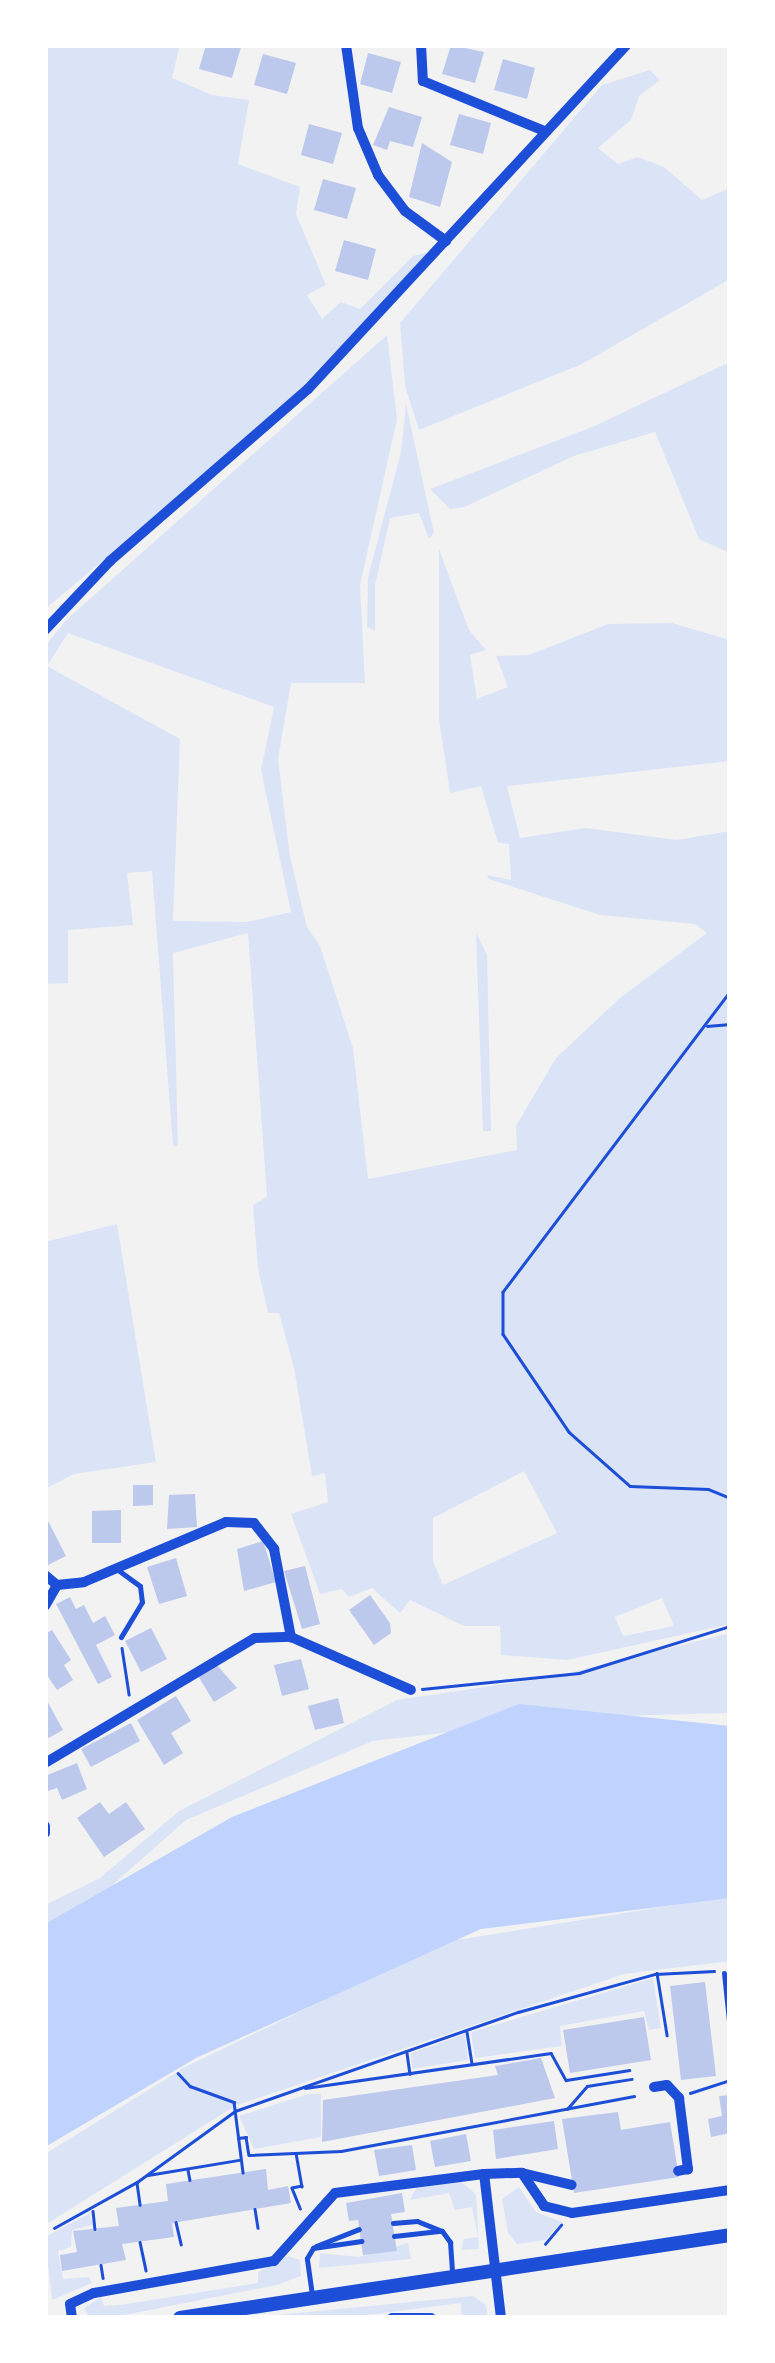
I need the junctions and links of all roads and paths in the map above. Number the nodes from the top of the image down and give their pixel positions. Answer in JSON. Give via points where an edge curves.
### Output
{"nodes":[{"id":1,"x":346,"y":45,"type":"edge"},
{"id":2,"x":420,"y":45,"type":"edge"},
{"id":3,"x":626,"y":45,"type":"edge"},
{"id":4,"x":542,"y":130,"type":"junction"},
{"id":5,"x":446,"y":241,"type":"junction"},
{"id":6,"x":45,"y":630,"type":"edge"},
{"id":7,"x":730,"y":992,"type":"edge"},
{"id":8,"x":730,"y":1024,"type":"edge"},
{"id":9,"x":704,"y":1026,"type":"junction"},
{"id":10,"x":730,"y":1498,"type":"edge"},
{"id":11,"x":118,"y":1570,"type":"junction"},
{"id":12,"x":45,"y":1575,"type":"edge"},
{"id":13,"x":57,"y":1585,"type":"junction"},
{"id":14,"x":45,"y":1606,"type":"edge"},
{"id":15,"x":730,"y":1626,"type":"edge"},
{"id":16,"x":292,"y":1637,"type":"junction"},
{"id":17,"x":121,"y":1638,"type":"joint"},
{"id":18,"x":411,"y":1690,"type":"joint"},
{"id":19,"x":137,"y":1714,"type":"junction"},
{"id":20,"x":45,"y":1764,"type":"edge"},
{"id":21,"x":724,"y":1972,"type":"joint"},
{"id":22,"x":658,"y":1973,"type":"junction"},
{"id":23,"x":467,"y":2030,"type":"junction"},
{"id":24,"x":730,"y":2030,"type":"edge"},
{"id":25,"x":667,"y":2035,"type":"dead end"},
{"id":26,"x":407,"y":2051,"type":"junction"},
{"id":27,"x":473,"y":2066,"type":"junction"},
{"id":28,"x":629,"y":2070,"type":"dead end"},
{"id":29,"x":178,"y":2073,"type":"dead end"},
{"id":30,"x":411,"y":2076,"type":"junction"},
{"id":31,"x":631,"y":2079,"type":"dead end"},
{"id":32,"x":730,"y":2080,"type":"edge"},
{"id":33,"x":654,"y":2086,"type":"dead end"},
{"id":34,"x":299,"y":2089,"type":"junction"},
{"id":35,"x":634,"y":2096,"type":"dead end"},
{"id":36,"x":679,"y":2098,"type":"junction"},
{"id":37,"x":566,"y":2110,"type":"junction"},
{"id":38,"x":235,"y":2111,"type":"junction"},
{"id":39,"x":238,"y":2138,"type":"junction"},
{"id":40,"x":296,"y":2152,"type":"junction"},
{"id":41,"x":240,"y":2160,"type":"junction"},
{"id":42,"x":188,"y":2169,"type":"junction"},
{"id":43,"x":678,"y":2171,"type":"dead end"},
{"id":44,"x":243,"y":2172,"type":"dead end"},
{"id":45,"x":522,"y":2173,"type":"junction"},
{"id":46,"x":148,"y":2174,"type":"junction"},
{"id":47,"x":484,"y":2174,"type":"junction"},
{"id":48,"x":190,"y":2180,"type":"dead end"},
{"id":49,"x":137,"y":2182,"type":"junction"},
{"id":50,"x":572,"y":2185,"type":"dead end"},
{"id":51,"x":730,"y":2190,"type":"edge"},
{"id":52,"x":140,"y":2204,"type":"dead end"},
{"id":53,"x":255,"y":2209,"type":"dead end"},
{"id":54,"x":92,"y":2210,"type":"junction"},
{"id":55,"x":572,"y":2212,"type":"junction"},
{"id":56,"x":307,"y":2217,"type":"junction"},
{"id":57,"x":176,"y":2222,"type":"dead end"},
{"id":58,"x":392,"y":2224,"type":"dead end"},
{"id":59,"x":54,"y":2228,"type":"dead end"},
{"id":60,"x":258,"y":2228,"type":"dead end"},
{"id":61,"x":359,"y":2228,"type":"dead end"},
{"id":62,"x":96,"y":2229,"type":"dead end"},
{"id":63,"x":442,"y":2230,"type":"junction"},
{"id":64,"x":730,"y":2235,"type":"edge"},
{"id":65,"x":394,"y":2236,"type":"dead end"},
{"id":66,"x":361,"y":2241,"type":"dead end"},
{"id":67,"x":140,"y":2242,"type":"dead end"},
{"id":68,"x":181,"y":2244,"type":"dead end"},
{"id":69,"x":545,"y":2244,"type":"dead end"},
{"id":70,"x":314,"y":2248,"type":"junction"},
{"id":71,"x":149,"y":2250,"type":"dead end"},
{"id":72,"x":142,"y":2252,"type":"junction"},
{"id":73,"x":493,"y":2270,"type":"junction"},
{"id":74,"x":452,"y":2274,"type":"junction"},
{"id":75,"x":149,"y":2284,"type":"junction"},
{"id":76,"x":312,"y":2295,"type":"junction"},
{"id":77,"x":72,"y":2318,"type":"edge"},
{"id":78,"x":180,"y":2318,"type":"edge"},
{"id":79,"x":392,"y":2318,"type":"edge"},
{"id":80,"x":431,"y":2318,"type":"edge"},
{"id":81,"x":501,"y":2318,"type":"edge"}],
"edges":[{"from":1,"to":5,"type":"street","via":[[358,128],[378,175],[405,211]]},
{"from":2,"to":4,"type":"street","via":[[422,81]]},
{"from":3,"to":4,"type":"street"},
{"from":4,"to":5,"type":"street"},
{"from":5,"to":6,"type":"street","via":[[308,389],[110,561]]},
{"from":7,"to":9,"type":"path"},
{"from":8,"to":9,"type":"path"},
{"from":9,"to":10,"type":"path","via":[[503,1292],[504,1334],[569,1432],[630,1486],[708,1490]]},
{"from":11,"to":13,"type":"street"},
{"from":11,"to":16,"type":"street","via":[[226,1522],[254,1523],[274,1549]]},
{"from":11,"to":17,"type":"lane","via":[[140,1586],[142,1602]]},
{"from":12,"to":13,"type":"street"},
{"from":13,"to":14,"type":"street"},
{"from":15,"to":18,"type":"path","via":[[579,1673]]},
{"from":16,"to":18,"type":"street"},
{"from":16,"to":19,"type":"street","via":[[277,1634],[242,1645]]},
{"from":17,"to":19,"type":"path","via":[[124,1683]]},
{"from":19,"to":20,"type":"street"},
{"from":21,"to":22,"type":"path"},
{"from":21,"to":24,"type":"lane"},
{"from":22,"to":23,"type":"path"},
{"from":22,"to":25,"type":"path"},
{"from":23,"to":26,"type":"path"},
{"from":23,"to":27,"type":"path"},
{"from":26,"to":30,"type":"path"},
{"from":26,"to":34,"type":"path"},
{"from":27,"to":28,"type":"path","via":[[551,2053],[566,2080]]},
{"from":27,"to":30,"type":"path"},
{"from":29,"to":38,"type":"path","via":[[190,2086],[234,2102]]},
{"from":30,"to":34,"type":"path"},
{"from":31,"to":37,"type":"path","via":[[587,2086]]},
{"from":32,"to":36,"type":"path"},
{"from":33,"to":36,"type":"street","via":[[667,2085]]},
{"from":34,"to":38,"type":"path"},
{"from":35,"to":37,"type":"path"},
{"from":36,"to":43,"type":"street","via":[[688,2169]]},
{"from":37,"to":40,"type":"path","via":[[341,2151]]},
{"from":38,"to":39,"type":"path"},
{"from":38,"to":46,"type":"path"},
{"from":39,"to":40,"type":"path","via":[[246,2137],[249,2156]]},
{"from":39,"to":41,"type":"path"},
{"from":40,"to":56,"type":"path","via":[[302,2186],[292,2188],[292,2198]]},
{"from":41,"to":42,"type":"path"},
{"from":41,"to":44,"type":"path"},
{"from":42,"to":46,"type":"path"},
{"from":42,"to":48,"type":"path"},
{"from":45,"to":47,"type":"street"},
{"from":45,"to":50,"type":"street"},
{"from":45,"to":55,"type":"street","via":[[544,2206]]},
{"from":46,"to":49,"type":"path"},
{"from":47,"to":56,"type":"street","via":[[335,2193]]},
{"from":47,"to":73,"type":"street"},
{"from":49,"to":52,"type":"path"},
{"from":49,"to":54,"type":"path"},
{"from":51,"to":55,"type":"street"},
{"from":53,"to":60,"type":"path"},
{"from":54,"to":59,"type":"path"},
{"from":54,"to":62,"type":"path"},
{"from":55,"to":69,"type":"path"},
{"from":56,"to":75,"type":"street","via":[[274,2262]]},
{"from":57,"to":68,"type":"path"},
{"from":58,"to":63,"type":"lane","via":[[417,2221]]},
{"from":61,"to":70,"type":"lane"},
{"from":63,"to":65,"type":"lane"},
{"from":63,"to":74,"type":"lane","via":[[450,2242]]},
{"from":64,"to":73,"type":"street"},
{"from":66,"to":70,"type":"lane"},
{"from":67,"to":72,"type":"path"},
{"from":70,"to":76,"type":"lane","via":[[308,2258]]},
{"from":71,"to":72,"type":"path"},
{"from":72,"to":75,"type":"path"},
{"from":73,"to":74,"type":"street"},
{"from":73,"to":81,"type":"street"},
{"from":74,"to":76,"type":"street"},
{"from":75,"to":77,"type":"street","via":[[75,2299]]},
{"from":76,"to":78,"type":"street"},
{"from":79,"to":80,"type":"street"}]}
